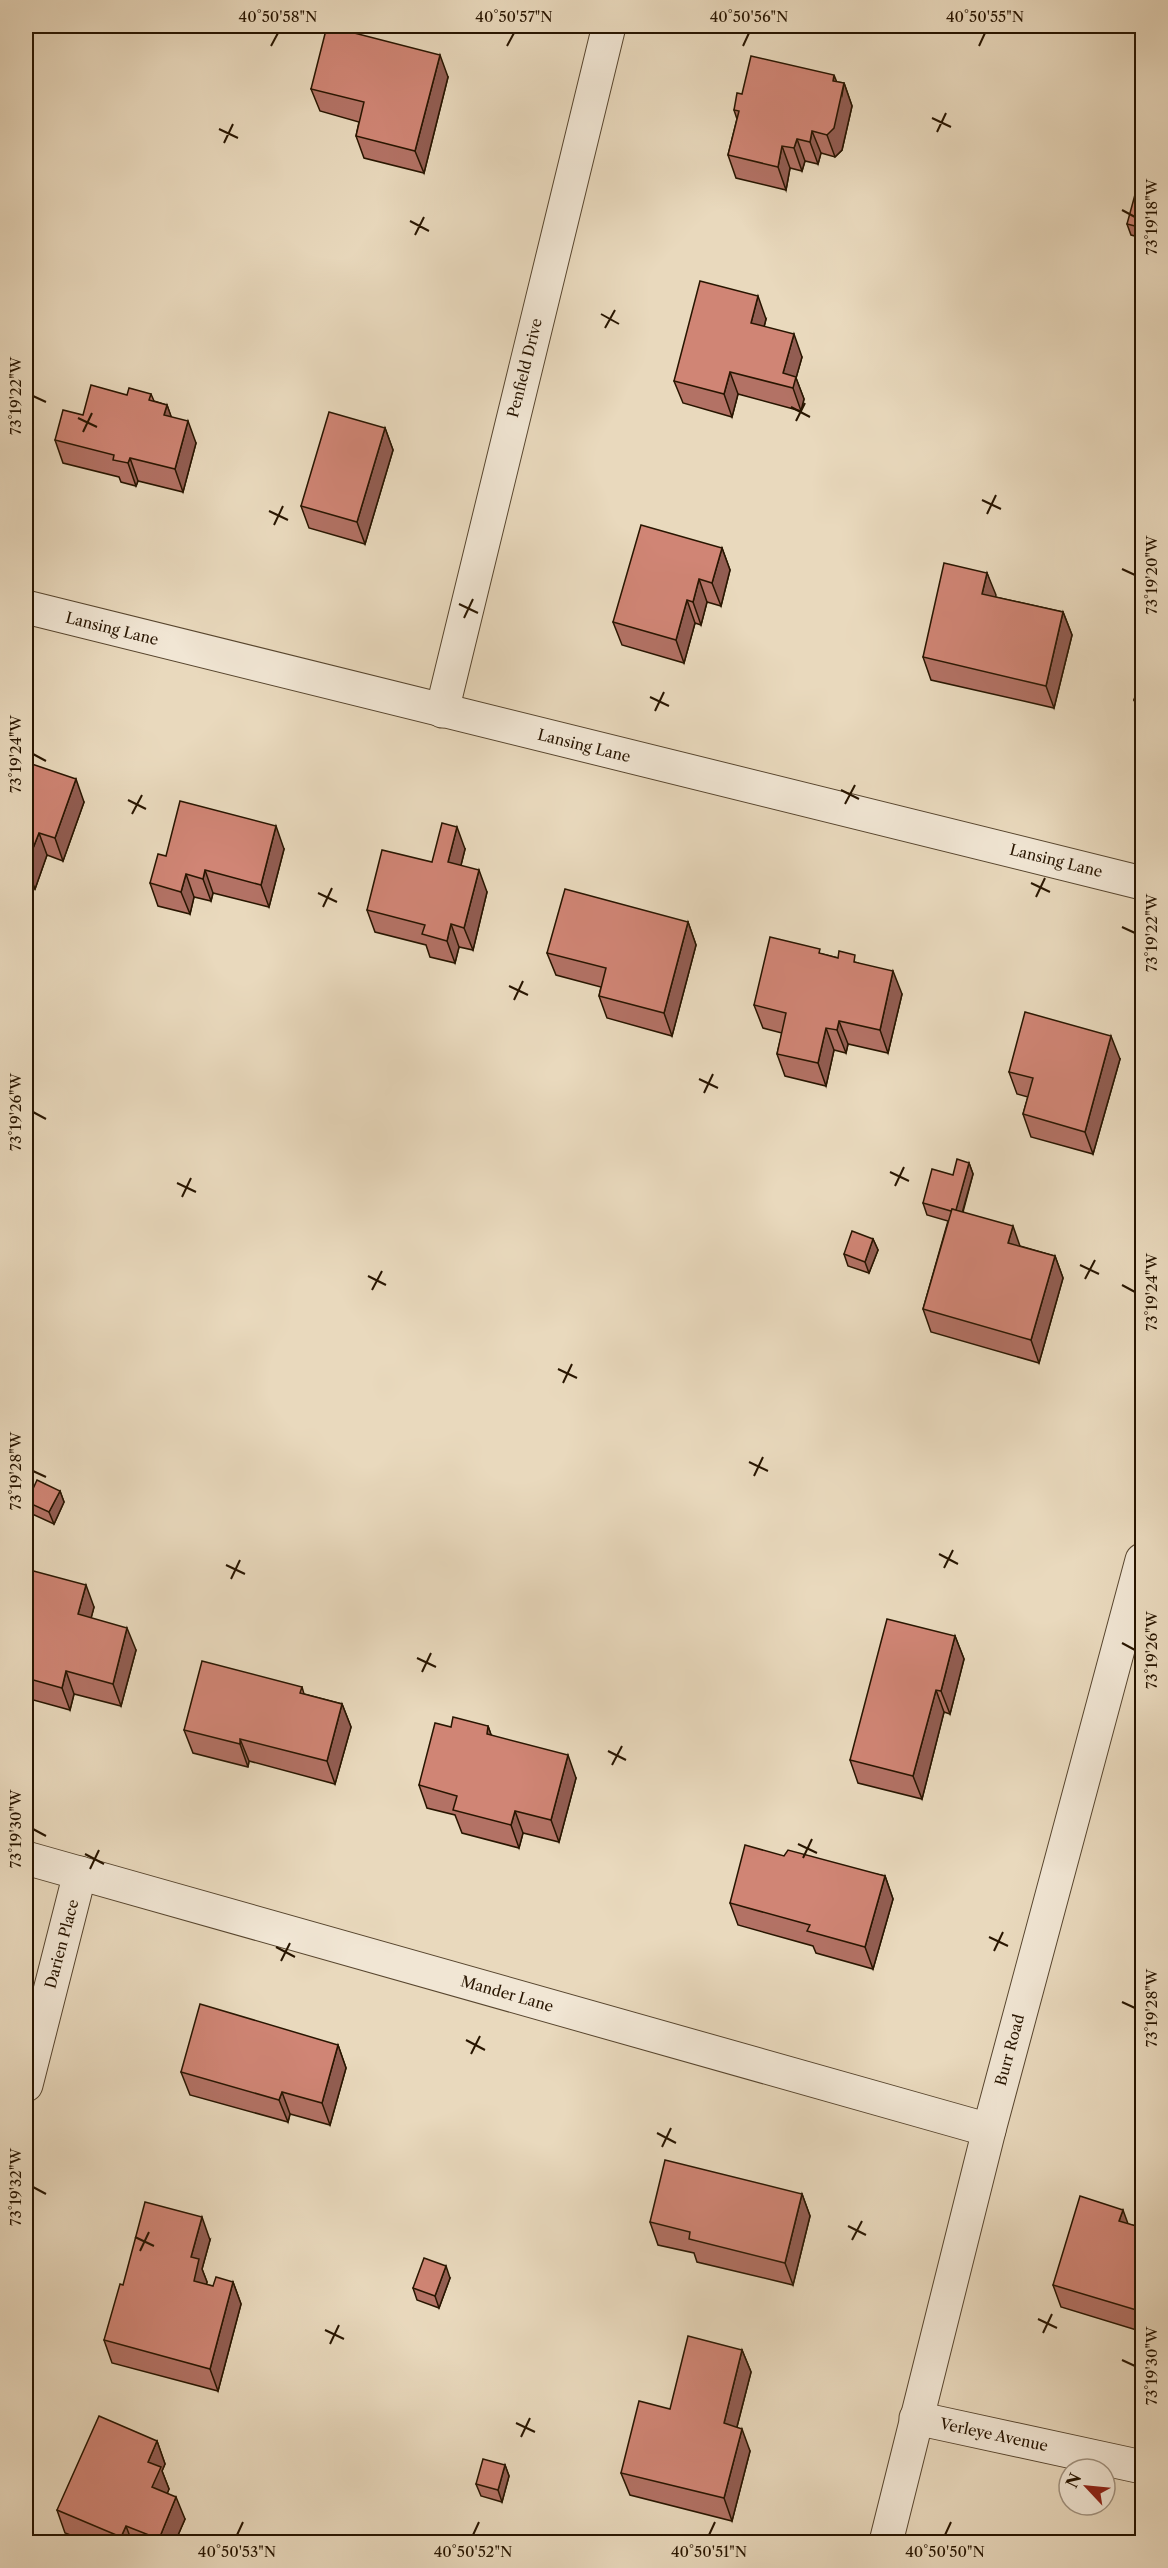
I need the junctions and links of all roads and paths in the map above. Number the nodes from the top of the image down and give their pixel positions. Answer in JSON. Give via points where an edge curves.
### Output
{"nodes":[{"id":1,"x":609,"y":26,"type":"edge"},
{"id":2,"x":26,"y":607,"type":"edge"},
{"id":3,"x":442,"y":711,"type":"junction"},
{"id":4,"x":1143,"y":883,"type":"edge"},
{"id":5,"x":1143,"y":1560,"type":"edge"},
{"id":6,"x":26,"y":1858,"type":"edge"},
{"id":7,"x":81,"y":1873,"type":"junction"},
{"id":8,"x":26,"y":2085,"type":"edge"},
{"id":9,"x":989,"y":2130,"type":"junction"},
{"id":10,"x":916,"y":2418,"type":"junction"},
{"id":11,"x":1143,"y":2467,"type":"edge"},
{"id":12,"x":886,"y":2542,"type":"edge"}],
"edges":[{"from":1,"to":3,"type":"street","name":"Penfield Drive"},
{"from":2,"to":3,"type":"street","name":"Lansing Lane"},
{"from":3,"to":4,"type":"street","name":"Lansing Lane"},
{"from":5,"to":9,"type":"street","name":"Burr Road"},
{"from":6,"to":7,"type":"street","name":"Mander Lane"},
{"from":7,"to":8,"type":"street","name":"Darien Place"},
{"from":7,"to":9,"type":"street","name":"Mander Lane"},
{"from":9,"to":10,"type":"street","name":"Burr Road"},
{"from":10,"to":11,"type":"street","name":"Verleye Avenue"},
{"from":10,"to":12,"type":"street","name":"Burr Road"}]}
